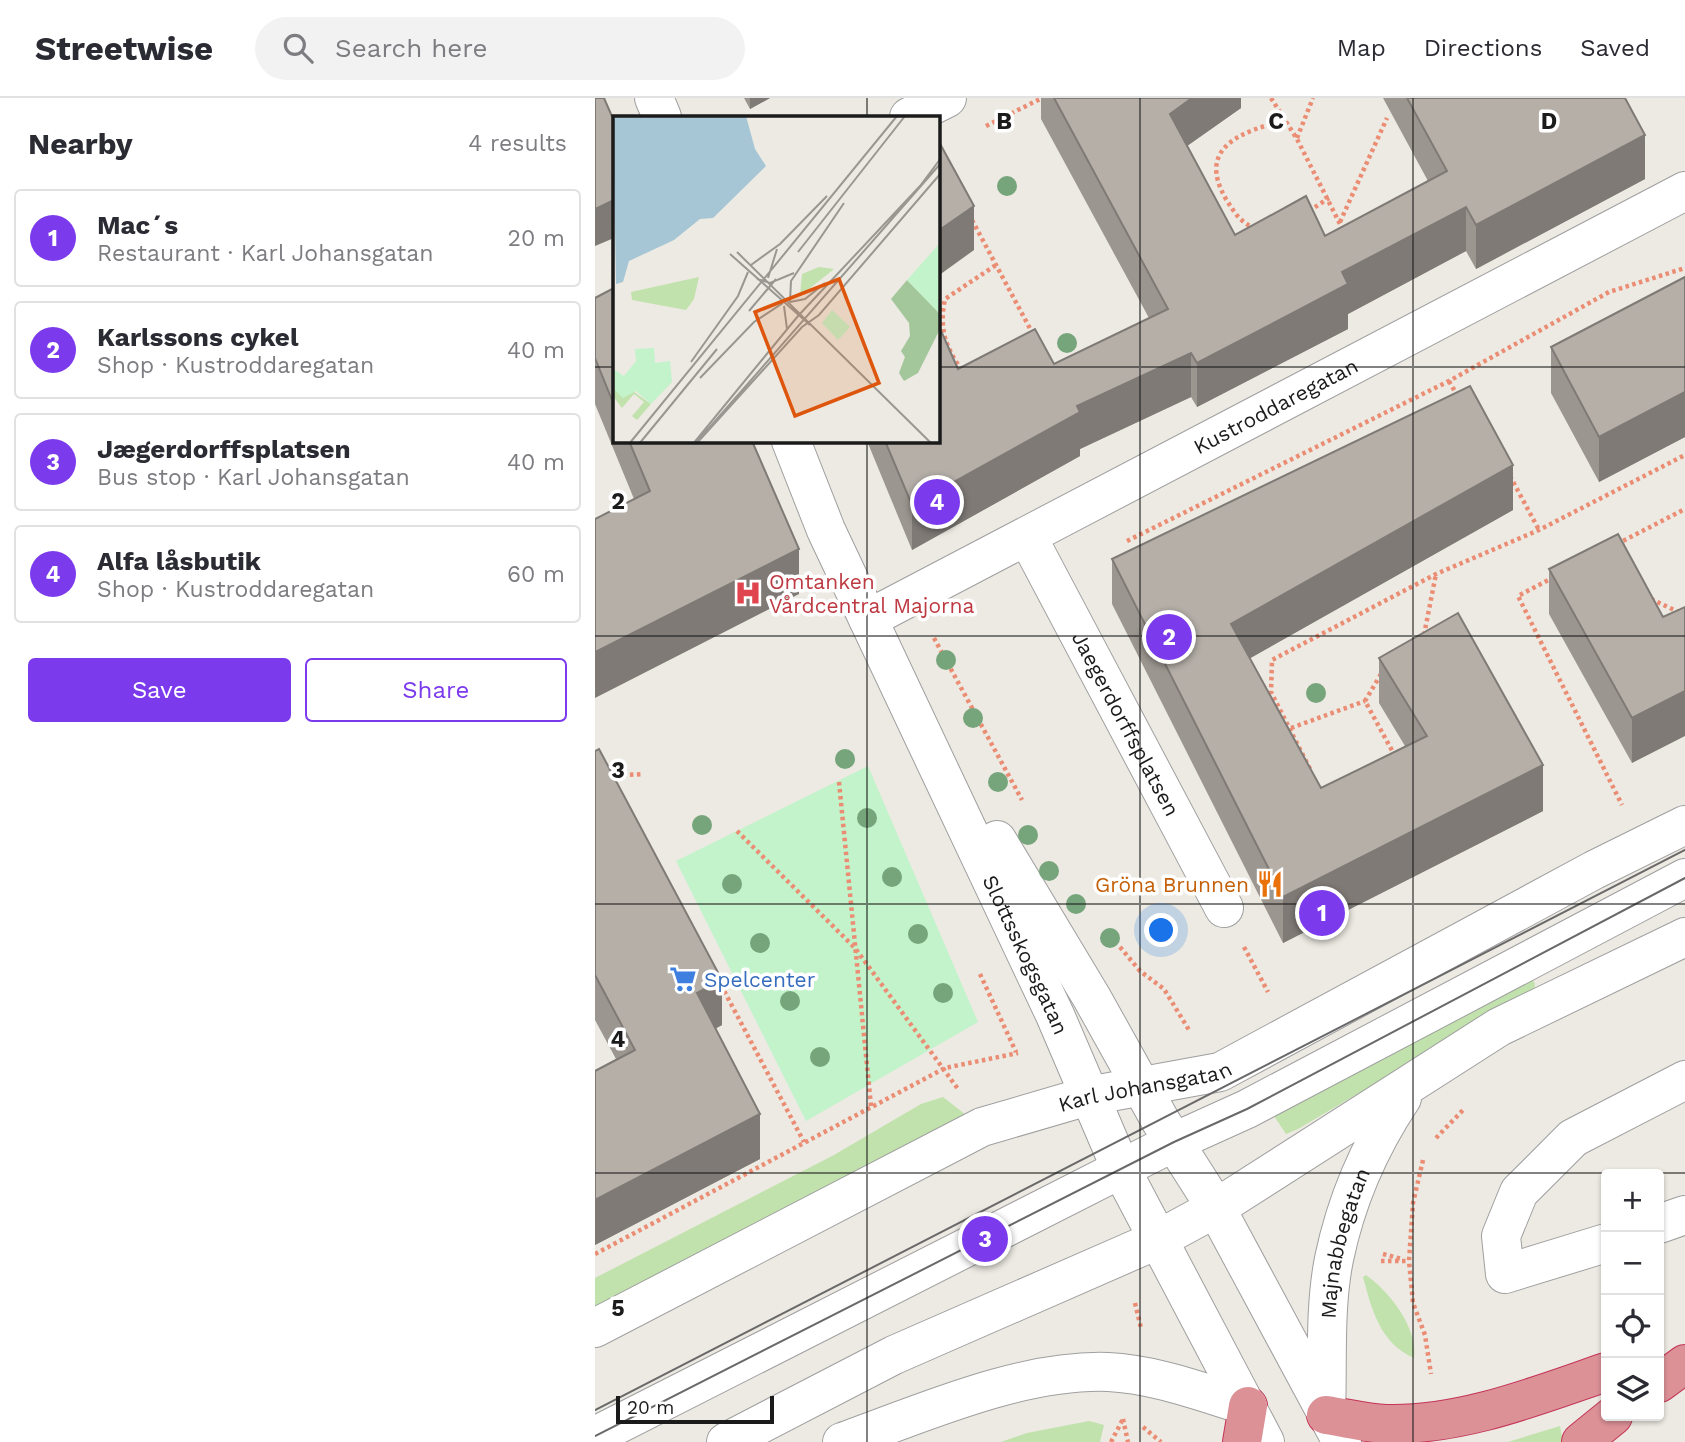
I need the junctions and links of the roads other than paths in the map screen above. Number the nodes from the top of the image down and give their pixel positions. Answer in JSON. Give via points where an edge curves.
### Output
{"nodes":[{"id":1,"x":654,"y":98,"type":"edge"},
{"id":2,"x":947,"y":98,"type":"edge"},
{"id":3,"x":662,"y":116,"type":"edge"},
{"id":4,"x":911,"y":116,"type":"edge"},
{"id":5,"x":1685,"y":191,"type":"edge"},
{"id":6,"x":792,"y":443,"type":"edge"},
{"id":7,"x":1028,"y":538,"type":"junction"},
{"id":8,"x":868,"y":619,"type":"junction"},
{"id":9,"x":894,"y":670,"type":"junction"},
{"id":10,"x":1685,"y":825,"type":"edge"},
{"id":11,"x":1685,"y":878,"type":"edge"},
{"id":12,"x":1224,"y":908,"type":"dead end"},
{"id":13,"x":1685,"y":937,"type":"edge"},
{"id":14,"x":1220,"y":1072,"type":"junction"},
{"id":15,"x":1685,"y":1080,"type":"edge"},
{"id":16,"x":1412,"y":1084,"type":"junction"},
{"id":17,"x":1141,"y":1085,"type":"junction"},
{"id":18,"x":1088,"y":1096,"type":"junction"},
{"id":19,"x":1167,"y":1131,"type":"junction"},
{"id":20,"x":1116,"y":1158,"type":"junction"},
{"id":21,"x":1216,"y":1208,"type":"junction"},
{"id":22,"x":1685,"y":1214,"type":"edge"},
{"id":23,"x":1664,"y":1222,"type":"edge"},
{"id":24,"x":1157,"y":1240,"type":"junction"},
{"id":25,"x":1601,"y":1244,"type":"edge"},
{"id":26,"x":595,"y":1328,"type":"edge"},
{"id":27,"x":1685,"y":1345,"type":"edge"},
{"id":28,"x":1664,"y":1352,"type":"edge"},
{"id":29,"x":1685,"y":1364,"type":"edge"},
{"id":30,"x":1601,"y":1374,"type":"edge"},
{"id":31,"x":1664,"y":1379,"type":"edge"},
{"id":32,"x":595,"y":1409,"type":"edge"},
{"id":33,"x":1607,"y":1421,"type":"edge"},
{"id":34,"x":1245,"y":1424,"type":"edge"},
{"id":35,"x":1334,"y":1429,"type":"edge"},
{"id":36,"x":595,"y":1436,"type":"edge"},
{"id":37,"x":726,"y":1442,"type":"edge"},
{"id":38,"x":842,"y":1442,"type":"edge"},
{"id":39,"x":1265,"y":1442,"type":"edge"},
{"id":40,"x":1581,"y":1442,"type":"edge"}],
"edges":[{"from":1,"to":3,"type":"street"},
{"from":2,"to":4,"type":"street"},
{"from":5,"to":7,"type":"street","name":"Kustroddaregatan"},
{"from":6,"to":8,"type":"street","name":"Slottsskogsgatan"},
{"from":7,"to":8,"type":"street","name":"Kustroddaregatan"},
{"from":7,"to":12,"type":"street","name":"Jaegerdorffsplatsen"},
{"from":8,"to":9,"type":"street","name":"Slottsskogsgatan"},
{"from":9,"to":17,"type":"street","name":"Slottsskogsgatan"},
{"from":9,"to":18,"type":"street","name":"Slottsskogsgatan"},
{"from":10,"to":14,"type":"street","name":"Karl Johansgatan"},
{"from":11,"to":19,"type":"street","via":[[1247,1109]]},
{"from":13,"to":16,"type":"street","via":[[1499,1027]]},
{"from":14,"to":17,"type":"street","name":"Karl Johansgatan"},
{"from":14,"to":19,"type":"street"},
{"from":15,"to":25,"type":"street","via":[[1573,1138],[1519,1192],[1501,1236],[1505,1274]]},
{"from":16,"to":21,"type":"street"},
{"from":16,"to":35,"type":"street","name":"Majnabbegatan","via":[[1377,1135],[1359,1175],[1334,1258]]},
{"from":17,"to":18,"type":"street","name":"Karl Johansgatan"},
{"from":17,"to":19,"type":"street","name":"Slottsskogsgatan"},
{"from":18,"to":20,"type":"street","name":"Slottsskogsgatan"},
{"from":18,"to":26,"type":"street","name":"Karl Johansgatan","via":[[982,1127]]},
{"from":19,"to":20,"type":"street"},
{"from":19,"to":21,"type":"street","name":"Slottsskogsgatan"},
{"from":20,"to":24,"type":"street","name":"Slottsskogsgatan"},
{"from":20,"to":32,"type":"street"},
{"from":20,"to":36,"type":"street"},
{"from":21,"to":24,"type":"street"},
{"from":21,"to":35,"type":"street"},
{"from":22,"to":23,"type":"street"},
{"from":24,"to":34,"type":"street"},
{"from":24,"to":37,"type":"street","via":[[894,1355]]},
{"from":27,"to":28,"type":"highway"},
{"from":29,"to":31,"type":"highway"},
{"from":30,"to":35,"type":"highway","via":[[1516,1402],[1436,1421]]},
{"from":33,"to":40,"type":"highway"},
{"from":34,"to":38,"type":"street","via":[[1172,1384],[1118,1373],[1066,1373],[1008,1385]]},
{"from":34,"to":39,"type":"street"}]}
